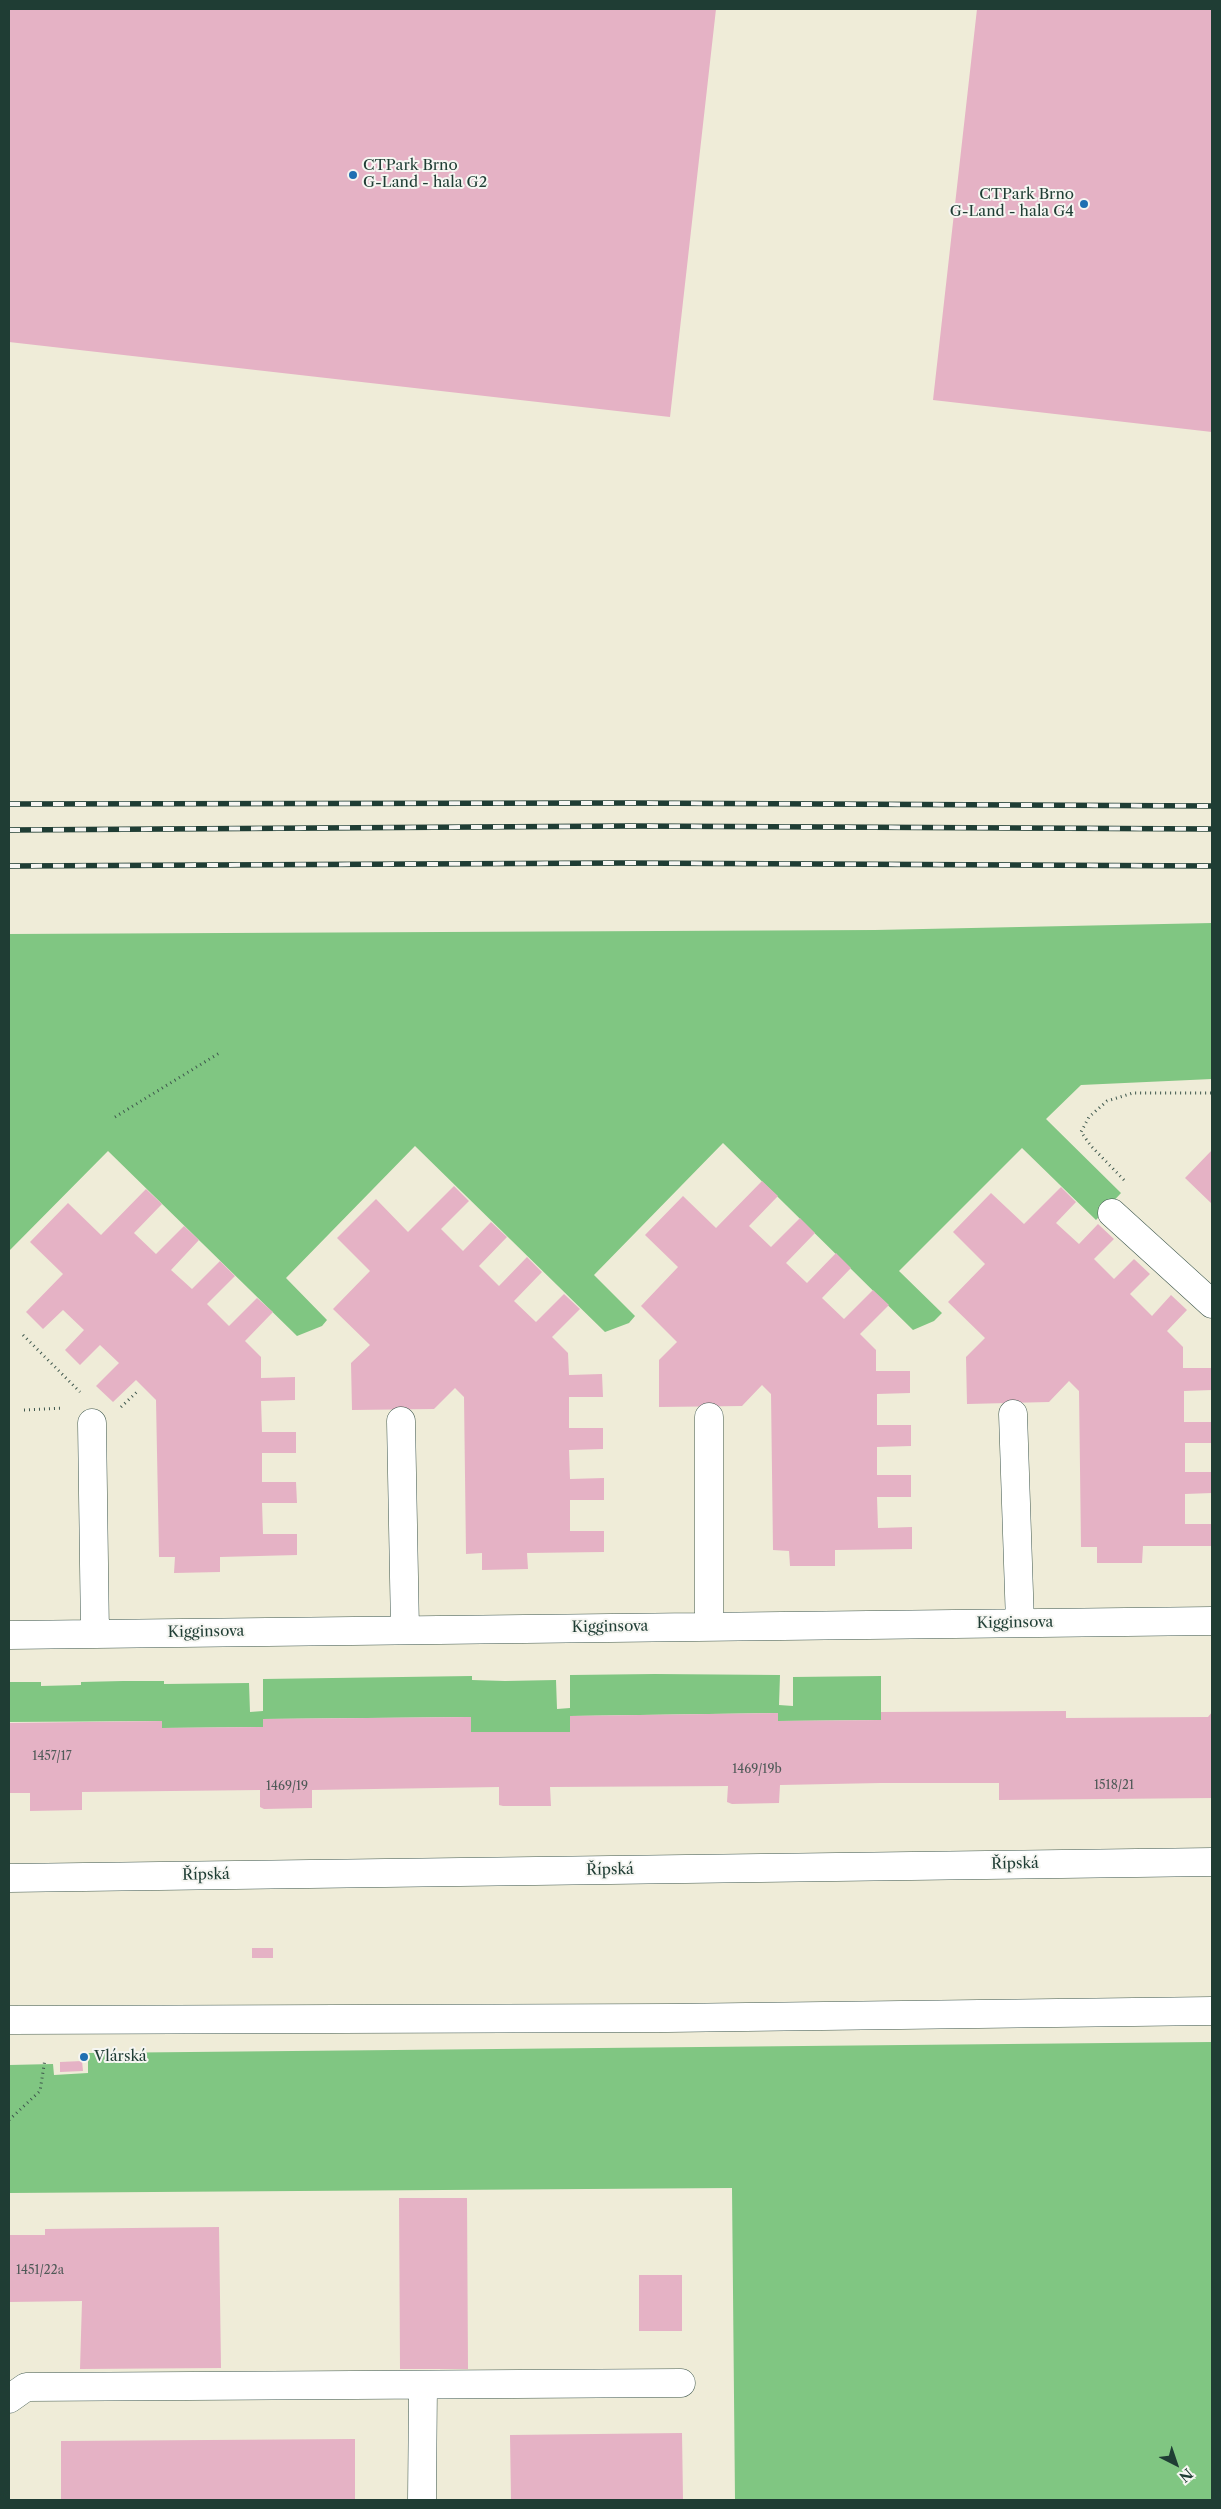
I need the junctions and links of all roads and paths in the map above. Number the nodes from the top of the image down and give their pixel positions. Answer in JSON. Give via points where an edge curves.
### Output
{"nodes":[{"id":1,"x":221,"y":1052,"type":"dead end"},
{"id":2,"x":1212,"y":1093,"type":"edge"},
{"id":3,"x":115,"y":1117,"type":"dead end"},
{"id":4,"x":1112,"y":1213,"type":"joint"},
{"id":5,"x":1212,"y":1304,"type":"edge"},
{"id":6,"x":23,"y":1335,"type":"dead end"},
{"id":7,"x":82,"y":1394,"type":"dead end"},
{"id":8,"x":68,"y":1408,"type":"dead end"},
{"id":9,"x":24,"y":1410,"type":"dead end"},
{"id":10,"x":1013,"y":1414,"type":"dead end"},
{"id":11,"x":709,"y":1417,"type":"dead end"},
{"id":12,"x":401,"y":1421,"type":"dead end"},
{"id":13,"x":92,"y":1423,"type":"dead end"},
{"id":14,"x":1212,"y":1621,"type":"edge"},
{"id":15,"x":1020,"y":1623,"type":"junction"},
{"id":16,"x":709,"y":1626,"type":"junction"},
{"id":17,"x":405,"y":1629,"type":"junction"},
{"id":18,"x":95,"y":1634,"type":"junction"},
{"id":19,"x":9,"y":1635,"type":"edge"},
{"id":20,"x":1212,"y":1862,"type":"edge"},
{"id":21,"x":9,"y":1878,"type":"edge"},
{"id":22,"x":1212,"y":2011,"type":"edge"},
{"id":23,"x":9,"y":2020,"type":"edge"},
{"id":24,"x":45,"y":2059,"type":"dead end"},
{"id":25,"x":9,"y":2120,"type":"edge"},
{"id":26,"x":682,"y":2384,"type":"dead end"},
{"id":27,"x":424,"y":2385,"type":"junction"},
{"id":28,"x":9,"y":2399,"type":"edge"},
{"id":29,"x":422,"y":2500,"type":"edge"}],
"edges":[{"from":1,"to":3,"type":"path"},
{"from":2,"to":4,"type":"path","via":[[1133,1093],[1107,1101],[1089,1117],[1081,1132],[1129,1186]]},
{"from":4,"to":5,"type":"street"},
{"from":6,"to":7,"type":"path"},
{"from":8,"to":9,"type":"path"},
{"from":10,"to":15,"type":"street"},
{"from":11,"to":16,"type":"street"},
{"from":12,"to":17,"type":"street"},
{"from":13,"to":18,"type":"street"},
{"from":14,"to":15,"type":"street","name":"Kigginsova"},
{"from":15,"to":16,"type":"street","name":"Kigginsova"},
{"from":16,"to":17,"type":"street","name":"Kigginsova"},
{"from":17,"to":18,"type":"street","name":"Kigginsova"},
{"from":18,"to":19,"type":"street","name":"Kigginsova"},
{"from":20,"to":21,"type":"street","name":"Řípská"},
{"from":22,"to":23,"type":"street"},
{"from":24,"to":25,"type":"path","via":[[40,2091]]},
{"from":26,"to":27,"type":"street"},
{"from":27,"to":28,"type":"street","via":[[26,2387]]},
{"from":27,"to":29,"type":"street"}]}
